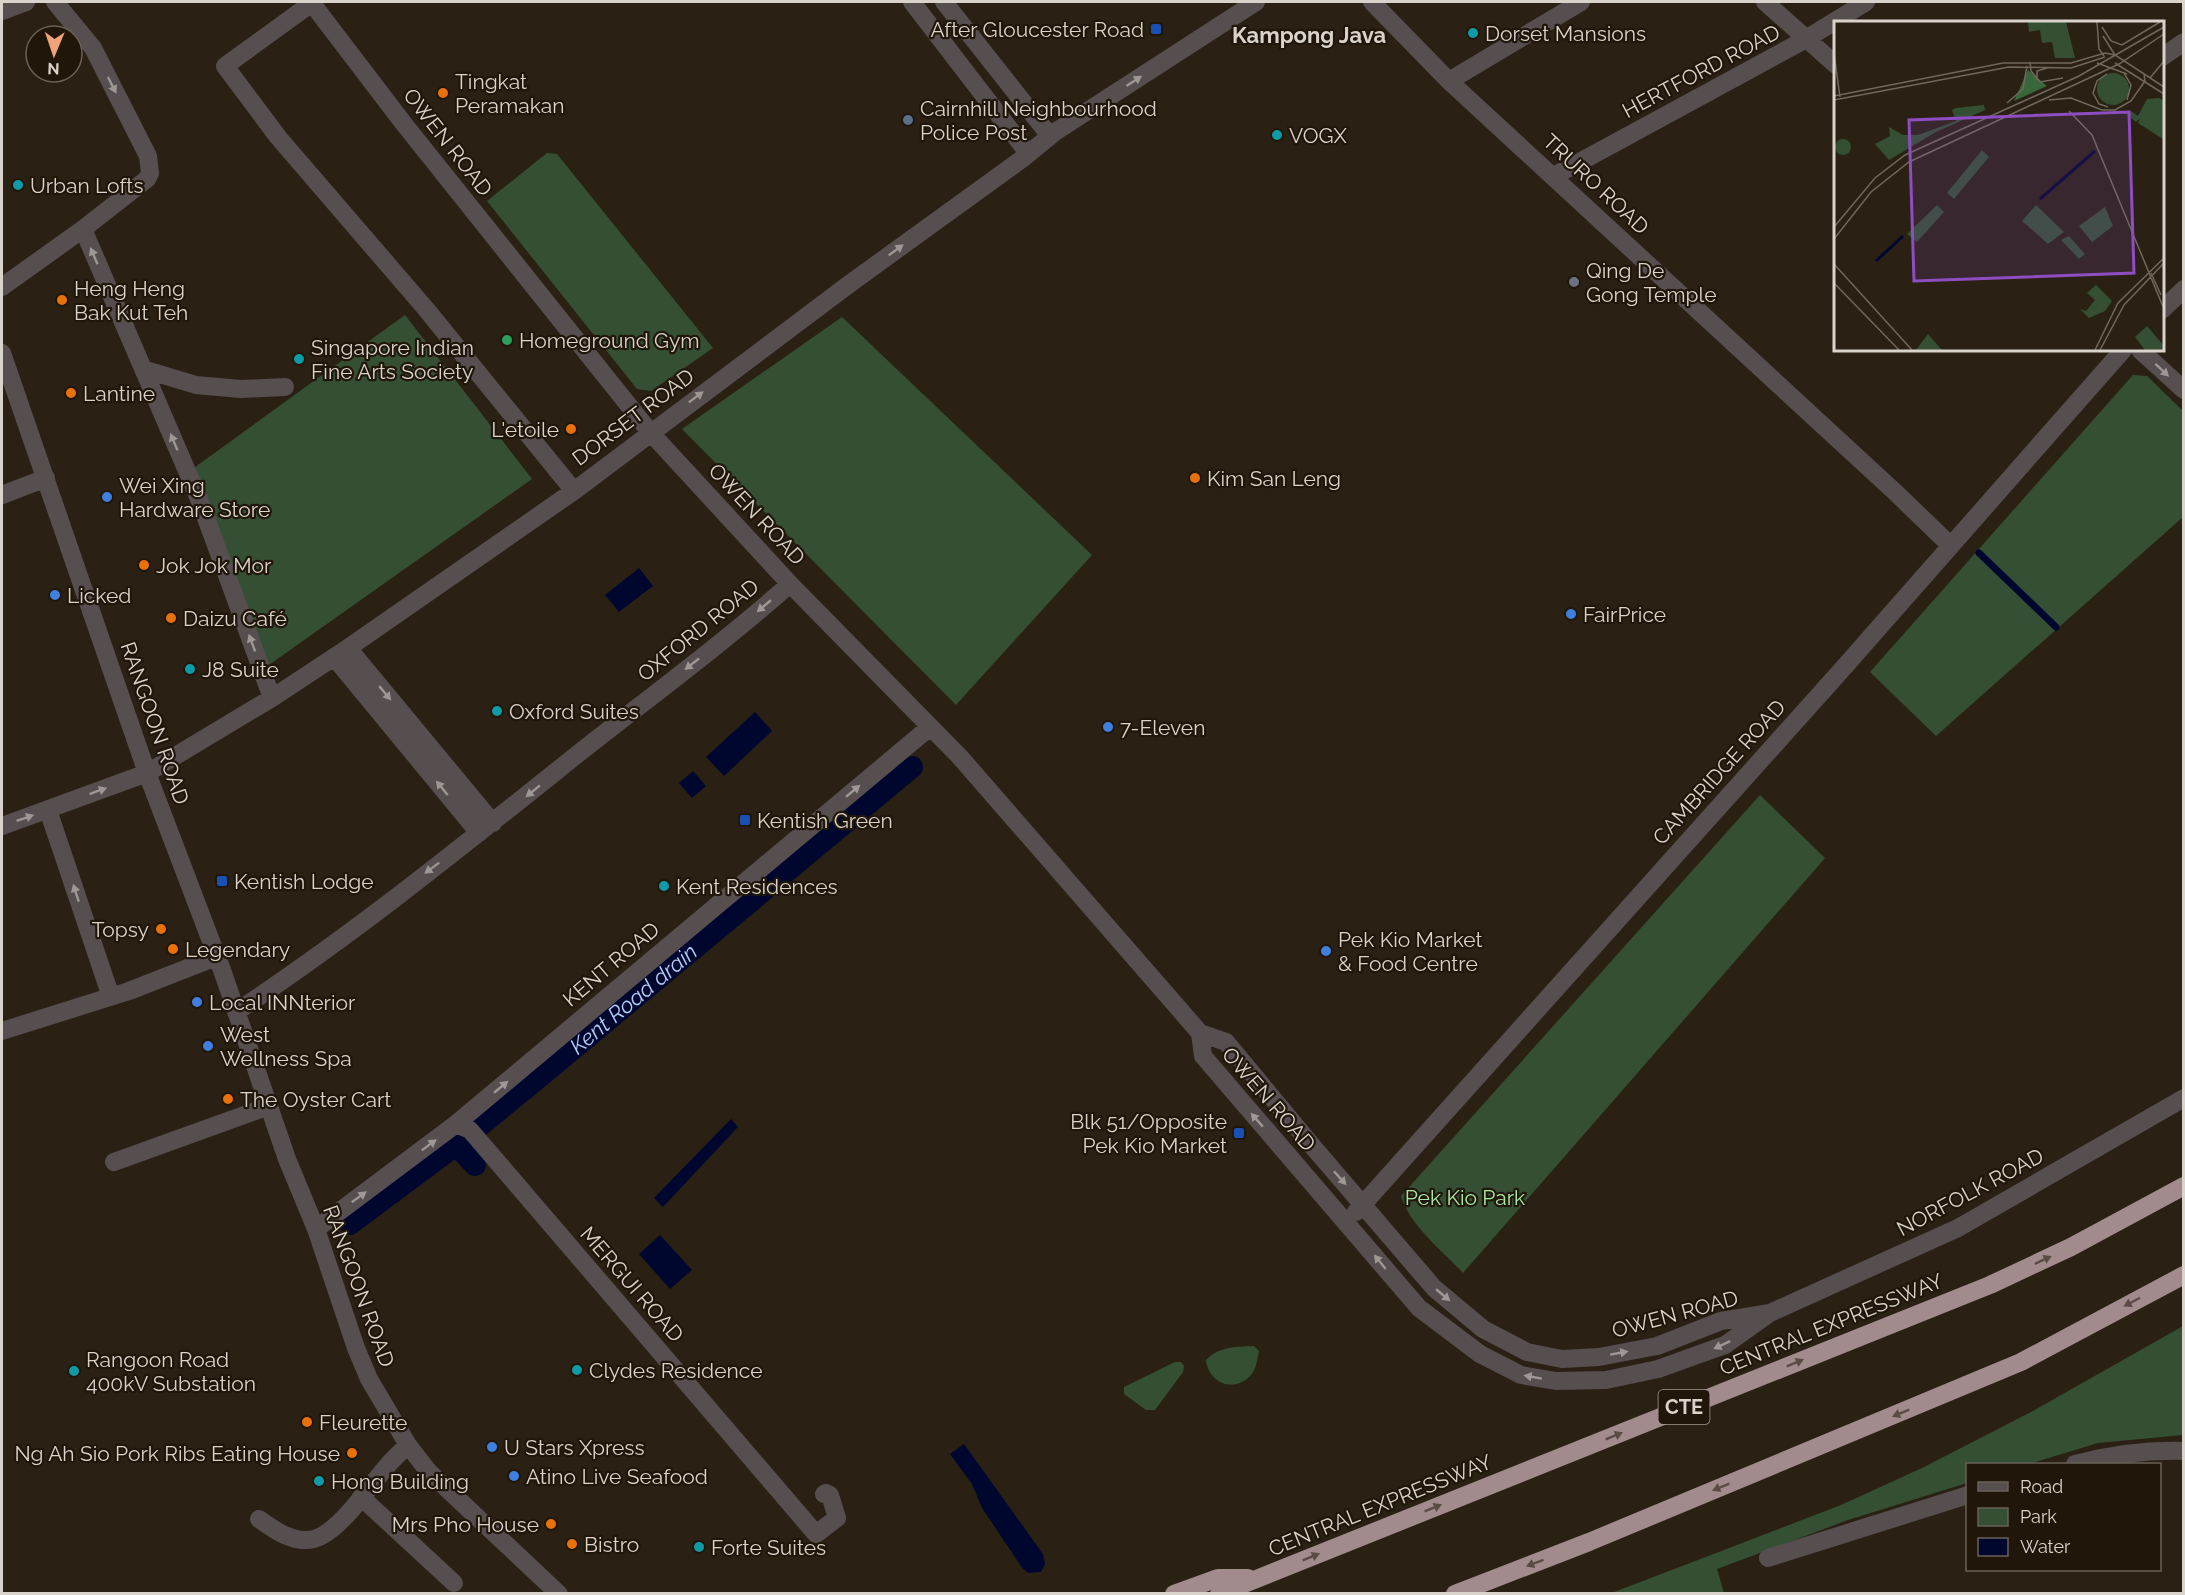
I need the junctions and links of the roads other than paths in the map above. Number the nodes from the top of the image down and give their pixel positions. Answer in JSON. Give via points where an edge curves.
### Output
{"nodes":[{"id":1,"x":26,"y":2,"type":"edge"},
{"id":2,"x":55,"y":2,"type":"edge"},
{"id":3,"x":311,"y":2,"type":"edge"},
{"id":4,"x":912,"y":2,"type":"edge"},
{"id":5,"x":944,"y":2,"type":"edge"},
{"id":6,"x":1256,"y":2,"type":"edge"},
{"id":7,"x":1372,"y":2,"type":"edge"},
{"id":8,"x":1581,"y":2,"type":"edge"},
{"id":9,"x":1765,"y":2,"type":"edge"},
{"id":10,"x":1866,"y":2,"type":"edge"},
{"id":11,"x":2,"y":11,"type":"edge"},
{"id":12,"x":1835,"y":21,"type":"edge"},
{"id":13,"x":1834,"y":22,"type":"edge"},
{"id":14,"x":1806,"y":39,"type":"junction"},
{"id":15,"x":2184,"y":42,"type":"edge"},
{"id":16,"x":2164,"y":56,"type":"edge"},
{"id":17,"x":1834,"y":63,"type":"edge"},
{"id":18,"x":1449,"y":81,"type":"junction"},
{"id":19,"x":1050,"y":136,"type":"junction"},
{"id":20,"x":1029,"y":153,"type":"junction"},
{"id":21,"x":1554,"y":176,"type":"junction"},
{"id":22,"x":83,"y":229,"type":"junction"},
{"id":23,"x":2,"y":287,"type":"edge"},
{"id":24,"x":2184,"y":289,"type":"edge"},
{"id":25,"x":2164,"y":309,"type":"edge"},
{"id":26,"x":2122,"y":351,"type":"edge"},
{"id":27,"x":2141,"y":351,"type":"edge"},
{"id":28,"x":2,"y":353,"type":"edge"},
{"id":29,"x":143,"y":369,"type":"junction"},
{"id":30,"x":285,"y":387,"type":"dead end"},
{"id":31,"x":2184,"y":390,"type":"edge"},
{"id":32,"x":650,"y":432,"type":"junction"},
{"id":33,"x":46,"y":478,"type":"junction"},
{"id":34,"x":574,"y":491,"type":"junction"},
{"id":35,"x":2,"y":495,"type":"edge"},
{"id":36,"x":1950,"y":545,"type":"junction"},
{"id":37,"x":790,"y":584,"type":"junction"},
{"id":38,"x":341,"y":653,"type":"junction"},
{"id":39,"x":272,"y":698,"type":"junction"},
{"id":40,"x":930,"y":727,"type":"junction"},
{"id":41,"x":147,"y":773,"type":"junction"},
{"id":42,"x":48,"y":810,"type":"junction"},
{"id":43,"x":2,"y":826,"type":"edge"},
{"id":44,"x":486,"y":828,"type":"junction"},
{"id":45,"x":216,"y":957,"type":"junction"},
{"id":46,"x":108,"y":988,"type":"dead end"},
{"id":47,"x":236,"y":1012,"type":"junction"},
{"id":48,"x":2,"y":1031,"type":"edge"},
{"id":49,"x":1200,"y":1033,"type":"junction"},
{"id":50,"x":2184,"y":1098,"type":"edge"},
{"id":51,"x":269,"y":1106,"type":"junction"},
{"id":52,"x":463,"y":1127,"type":"junction"},
{"id":53,"x":114,"y":1162,"type":"dead end"},
{"id":54,"x":2184,"y":1186,"type":"edge"},
{"id":55,"x":1363,"y":1204,"type":"junction"},
{"id":56,"x":1347,"y":1222,"type":"junction"},
{"id":57,"x":316,"y":1229,"type":"junction"},
{"id":58,"x":2184,"y":1275,"type":"edge"},
{"id":59,"x":1770,"y":1313,"type":"junction"},
{"id":60,"x":408,"y":1445,"type":"junction"},
{"id":61,"x":2184,"y":1451,"type":"edge"},
{"id":62,"x":2079,"y":1463,"type":"edge"},
{"id":63,"x":824,"y":1494,"type":"dead end"},
{"id":64,"x":1966,"y":1496,"type":"edge"},
{"id":65,"x":361,"y":1497,"type":"junction"},
{"id":66,"x":259,"y":1520,"type":"dead end"},
{"id":67,"x":1768,"y":1558,"type":"dead end"},
{"id":68,"x":1256,"y":1579,"type":"junction"},
{"id":69,"x":454,"y":1583,"type":"dead end"},
{"id":70,"x":559,"y":1593,"type":"edge"},
{"id":71,"x":1174,"y":1593,"type":"edge"},
{"id":72,"x":1220,"y":1593,"type":"edge"},
{"id":73,"x":1455,"y":1593,"type":"edge"}],
"edges":[{"from":1,"to":11,"type":"street"},
{"from":2,"to":22,"type":"street","one_way":true,"via":[[93,48],[150,166],[147,179]]},
{"from":3,"to":32,"type":"street","name":"OWEN ROAD"},
{"from":3,"to":34,"type":"street","via":[[225,66],[273,131],[426,309]]},
{"from":4,"to":20,"type":"street"},
{"from":5,"to":19,"type":"street"},
{"from":19,"to":6,"type":"street","name":"DORSET ROAD","one_way":true},
{"from":7,"to":18,"type":"street","name":"TRURO ROAD"},
{"from":8,"to":18,"type":"street"},
{"from":9,"to":14,"type":"street"},
{"from":10,"to":12,"type":"street","name":"HERTFORD ROAD"},
{"from":13,"to":14,"type":"street","name":"HERTFORD ROAD"},
{"from":14,"to":17,"type":"street"},
{"from":14,"to":21,"type":"street","name":"HERTFORD ROAD"},
{"from":15,"to":16,"type":"street"},
{"from":18,"to":21,"type":"street","name":"TRURO ROAD"},
{"from":19,"to":20,"type":"street","name":"DORSET ROAD"},
{"from":32,"to":20,"type":"street","name":"DORSET ROAD","one_way":true},
{"from":21,"to":36,"type":"street","name":"TRURO ROAD"},
{"from":22,"to":23,"type":"street"},
{"from":29,"to":22,"type":"street","one_way":true},
{"from":24,"to":25,"type":"street"},
{"from":26,"to":36,"type":"street","name":"CAMBRIDGE ROAD"},
{"from":27,"to":31,"type":"street","one_way":true},
{"from":28,"to":33,"type":"street","name":"RANGOON ROAD"},
{"from":29,"to":30,"type":"street","via":[[196,385]]},
{"from":39,"to":29,"type":"street","one_way":true,"via":[[199,499]]},
{"from":32,"to":34,"type":"street","name":"DORSET ROAD"},
{"from":32,"to":37,"type":"street","name":"OWEN ROAD"},
{"from":33,"to":35,"type":"street"},
{"from":33,"to":41,"type":"street","name":"RANGOON ROAD"},
{"from":34,"to":38,"type":"street","name":"DORSET ROAD"},
{"from":36,"to":55,"type":"street","name":"CAMBRIDGE ROAD"},
{"from":37,"to":40,"type":"street","name":"OWEN ROAD"},
{"from":37,"to":44,"type":"street","name":"OXFORD ROAD","one_way":true},
{"from":38,"to":39,"type":"street","name":"DORSET ROAD"},
{"from":38,"to":44,"type":"street"},
{"from":39,"to":41,"type":"street","name":"DORSET ROAD"},
{"from":40,"to":49,"type":"street","name":"OWEN ROAD"},
{"from":52,"to":40,"type":"street","name":"KENT ROAD","one_way":true},
{"from":42,"to":41,"type":"street","name":"DORSET ROAD","one_way":true},
{"from":41,"to":45,"type":"street","name":"RANGOON ROAD"},
{"from":43,"to":42,"type":"street","name":"DORSET ROAD","one_way":true},
{"from":46,"to":42,"type":"street","one_way":true},
{"from":44,"to":47,"type":"street","name":"OXFORD ROAD","one_way":true},
{"from":45,"to":47,"type":"street","name":"RANGOON ROAD"},
{"from":45,"to":48,"type":"street","via":[[129,991]]},
{"from":47,"to":51,"type":"street","name":"RANGOON ROAD"},
{"from":49,"to":55,"type":"street","name":"OWEN ROAD","one_way":true,"via":[[1226,1042]]},
{"from":56,"to":49,"type":"street","name":"OWEN ROAD","one_way":true,"via":[[1203,1056]]},
{"from":50,"to":59,"type":"street","name":"NORFOLK ROAD","via":[[1958,1228]]},
{"from":51,"to":53,"type":"street"},
{"from":51,"to":57,"type":"street","name":"RANGOON ROAD"},
{"from":57,"to":52,"type":"street","name":"KENT ROAD","one_way":true},
{"from":52,"to":63,"type":"street","name":"MERGUI ROAD","via":[[816,1533],[837,1518],[830,1495]]},
{"from":68,"to":54,"type":"highway","name":"CENTRAL EXPRESSWAY","number":"CTE","one_way":true,"via":[[1990,1285]]},
{"from":55,"to":56,"type":"street","name":"CAMBRIDGE ROAD"},
{"from":55,"to":59,"type":"street","name":"OWEN ROAD","one_way":true,"via":[[1434,1288],[1483,1329],[1527,1352],[1562,1359],[1599,1357],[1657,1346],[1721,1321]]},
{"from":59,"to":56,"type":"street","name":"OWEN ROAD","one_way":true,"via":[[1725,1345],[1658,1369],[1606,1380],[1556,1381],[1521,1375],[1480,1354],[1419,1308]]},
{"from":57,"to":60,"type":"street","name":"RANGOON ROAD","via":[[369,1379]]},
{"from":58,"to":73,"type":"highway","one_way":true,"via":[[2010,1367],[1589,1542]]},
{"from":60,"to":65,"type":"street"},
{"from":60,"to":70,"type":"street","name":"RANGOON ROAD","via":[[448,1491]]},
{"from":61,"to":62,"type":"street"},
{"from":64,"to":67,"type":"street"},
{"from":65,"to":66,"type":"street","via":[[342,1519],[314,1539],[297,1540]]},
{"from":65,"to":69,"type":"street"},
{"from":68,"to":71,"type":"highway","via":[[1218,1578]]},
{"from":68,"to":72,"type":"highway","name":"CENTRAL EXPRESSWAY","number":"CTE"}]}
